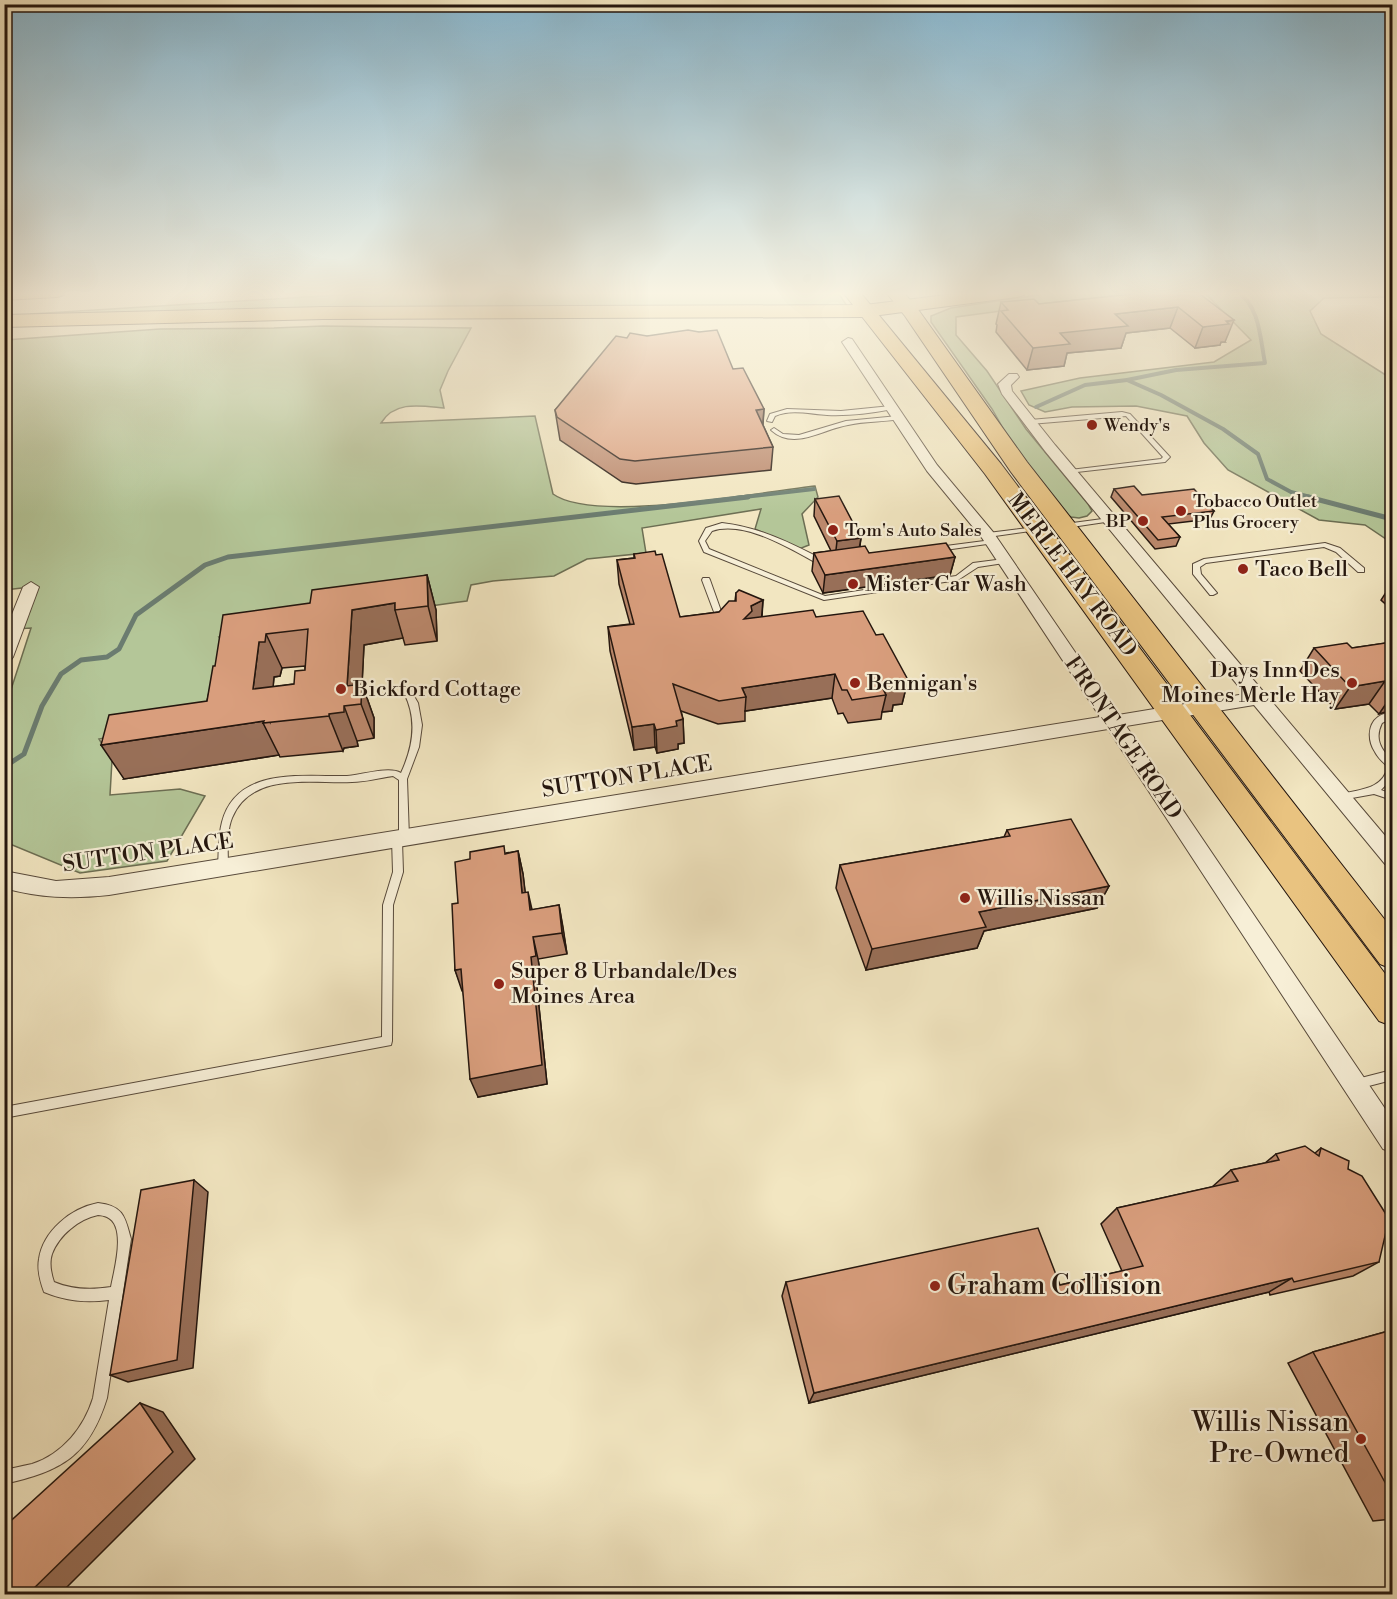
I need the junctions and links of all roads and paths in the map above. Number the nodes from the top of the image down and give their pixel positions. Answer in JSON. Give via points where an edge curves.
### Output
{"nodes":[{"id":1,"x":864,"y":366,"type":"edge"},
{"id":2,"x":909,"y":366,"type":"edge"},
{"id":3,"x":947,"y":366,"type":"edge"},
{"id":4,"x":1013,"y":377,"type":"dead end"},
{"id":5,"x":895,"y":413,"type":"junction"},
{"id":6,"x":770,"y":421,"type":"dead end"},
{"id":7,"x":1030,"y":422,"type":"junction"},
{"id":8,"x":774,"y":430,"type":"dead end"},
{"id":9,"x":1070,"y":472,"type":"junction"},
{"id":10,"x":1110,"y":520,"type":"junction"},
{"id":11,"x":1065,"y":526,"type":"junction"},
{"id":12,"x":1037,"y":529,"type":"junction"},
{"id":13,"x":990,"y":539,"type":"junction"},
{"id":14,"x":925,"y":551,"type":"edge"},
{"id":15,"x":1004,"y":561,"type":"junction"},
{"id":16,"x":836,"y":562,"type":"edge"},
{"id":17,"x":1361,"y":570,"type":"dead end"},
{"id":18,"x":706,"y":580,"type":"dead end"},
{"id":19,"x":31,"y":587,"type":"dead end"},
{"id":20,"x":1214,"y":593,"type":"dead end"},
{"id":21,"x":731,"y":621,"type":"edge"},
{"id":22,"x":4,"y":657,"type":"edge"},
{"id":23,"x":408,"y":693,"type":"dead end"},
{"id":24,"x":1259,"y":698,"type":"junction"},
{"id":25,"x":1204,"y":707,"type":"junction"},
{"id":26,"x":1173,"y":712,"type":"junction"},
{"id":27,"x":1392,"y":716,"type":"edge"},
{"id":28,"x":1112,"y":722,"type":"junction"},
{"id":29,"x":1392,"y":767,"type":"edge"},
{"id":30,"x":403,"y":779,"type":"junction"},
{"id":31,"x":1374,"y":791,"type":"junction"},
{"id":32,"x":1341,"y":797,"type":"junction"},
{"id":33,"x":1392,"y":797,"type":"edge"},
{"id":34,"x":401,"y":838,"type":"junction"},
{"id":35,"x":1392,"y":858,"type":"edge"},
{"id":36,"x":223,"y":868,"type":"junction"},
{"id":37,"x":9,"y":886,"type":"edge"},
{"id":38,"x":1392,"y":954,"type":"edge"},
{"id":39,"x":1392,"y":1010,"type":"edge"},
{"id":40,"x":1392,"y":1075,"type":"edge"},
{"id":41,"x":1355,"y":1084,"type":"junction"},
{"id":42,"x":4,"y":1113,"type":"edge"},
{"id":43,"x":1392,"y":1140,"type":"edge"},
{"id":44,"x":117,"y":1292,"type":"junction"},
{"id":45,"x":4,"y":1477,"type":"edge"}],
"edges":[{"from":1,"to":5,"type":"street","name":"FRONTAGE ROAD"},
{"from":2,"to":12,"type":"main road","name":"MERLE HAY ROAD"},
{"from":3,"to":11,"type":"main road","name":"MERLE HAY ROAD"},
{"from":4,"to":7,"type":"street","via":[[1004,384],[1006,391]]},
{"from":5,"to":6,"type":"lane","via":[[801,410],[775,413]]},
{"from":5,"to":8,"type":"lane","via":[[844,423],[810,435],[782,436]]},
{"from":5,"to":13,"type":"street","name":"FRONTAGE ROAD","via":[[932,468]]},
{"from":7,"to":9,"type":"street"},
{"from":7,"to":9,"type":"lane","via":[[1122,414],[1167,457],[1163,461]]},
{"from":9,"to":10,"type":"street"},
{"from":10,"to":11,"type":"lane"},
{"from":10,"to":24,"type":"street"},
{"from":11,"to":25,"type":"main road","name":"MERLE HAY ROAD"},
{"from":12,"to":13,"type":"lane"},
{"from":12,"to":26,"type":"main road","name":"MERLE HAY ROAD"},
{"from":13,"to":14,"type":"lane"},
{"from":13,"to":15,"type":"street","name":"FRONTAGE ROAD"},
{"from":15,"to":16,"type":"lane","via":[[976,565],[958,578],[824,598],[706,550],[702,541],[708,531],[717,527],[743,526],[825,564]]},
{"from":15,"to":28,"type":"street","name":"FRONTAGE ROAD"},
{"from":17,"to":20,"type":"lane","via":[[1338,550],[1325,545],[1204,561],[1196,566],[1197,574]]},
{"from":18,"to":21,"type":"lane","via":[[722,618]]},
{"from":19,"to":22,"type":"street"},
{"from":23,"to":30,"type":"lane","via":[[415,703],[416,744]]},
{"from":24,"to":25,"type":"street","name":"SUTTON PLACE"},
{"from":24,"to":32,"type":"street"},
{"from":25,"to":26,"type":"street","name":"SUTTON PLACE"},
{"from":25,"to":38,"type":"main road","name":"MERLE HAY ROAD"},
{"from":26,"to":28,"type":"street","name":"SUTTON PLACE"},
{"from":26,"to":39,"type":"main road","name":"MERLE HAY ROAD"},
{"from":27,"to":29,"type":"lane","via":[[1382,717],[1372,740]]},
{"from":28,"to":34,"type":"street","name":"SUTTON PLACE"},
{"from":28,"to":41,"type":"street","name":"FRONTAGE ROAD"},
{"from":29,"to":31,"type":"lane","via":[[1392,773]]},
{"from":30,"to":34,"type":"lane"},
{"from":30,"to":36,"type":"lane","via":[[394,773],[355,779],[292,778],[252,789],[238,800],[228,816]]},
{"from":31,"to":32,"type":"lane"},
{"from":31,"to":33,"type":"lane"},
{"from":32,"to":35,"type":"street"},
{"from":34,"to":36,"type":"street","name":"SUTTON PLACE"},
{"from":34,"to":42,"type":"lane","via":[[398,872],[388,905],[387,1041]]},
{"from":36,"to":37,"type":"street","name":"SUTTON PLACE","via":[[75,891]]},
{"from":40,"to":41,"type":"lane"},
{"from":41,"to":43,"type":"street","name":"FRONTAGE ROAD"},
{"from":44,"to":44,"type":"lane","via":[[125,1239],[119,1218],[106,1209],[89,1211],[70,1220],[46,1255],[44,1272],[49,1287],[85,1298]]},
{"from":44,"to":45,"type":"lane","via":[[100,1398],[80,1440],[56,1460]]}]}
